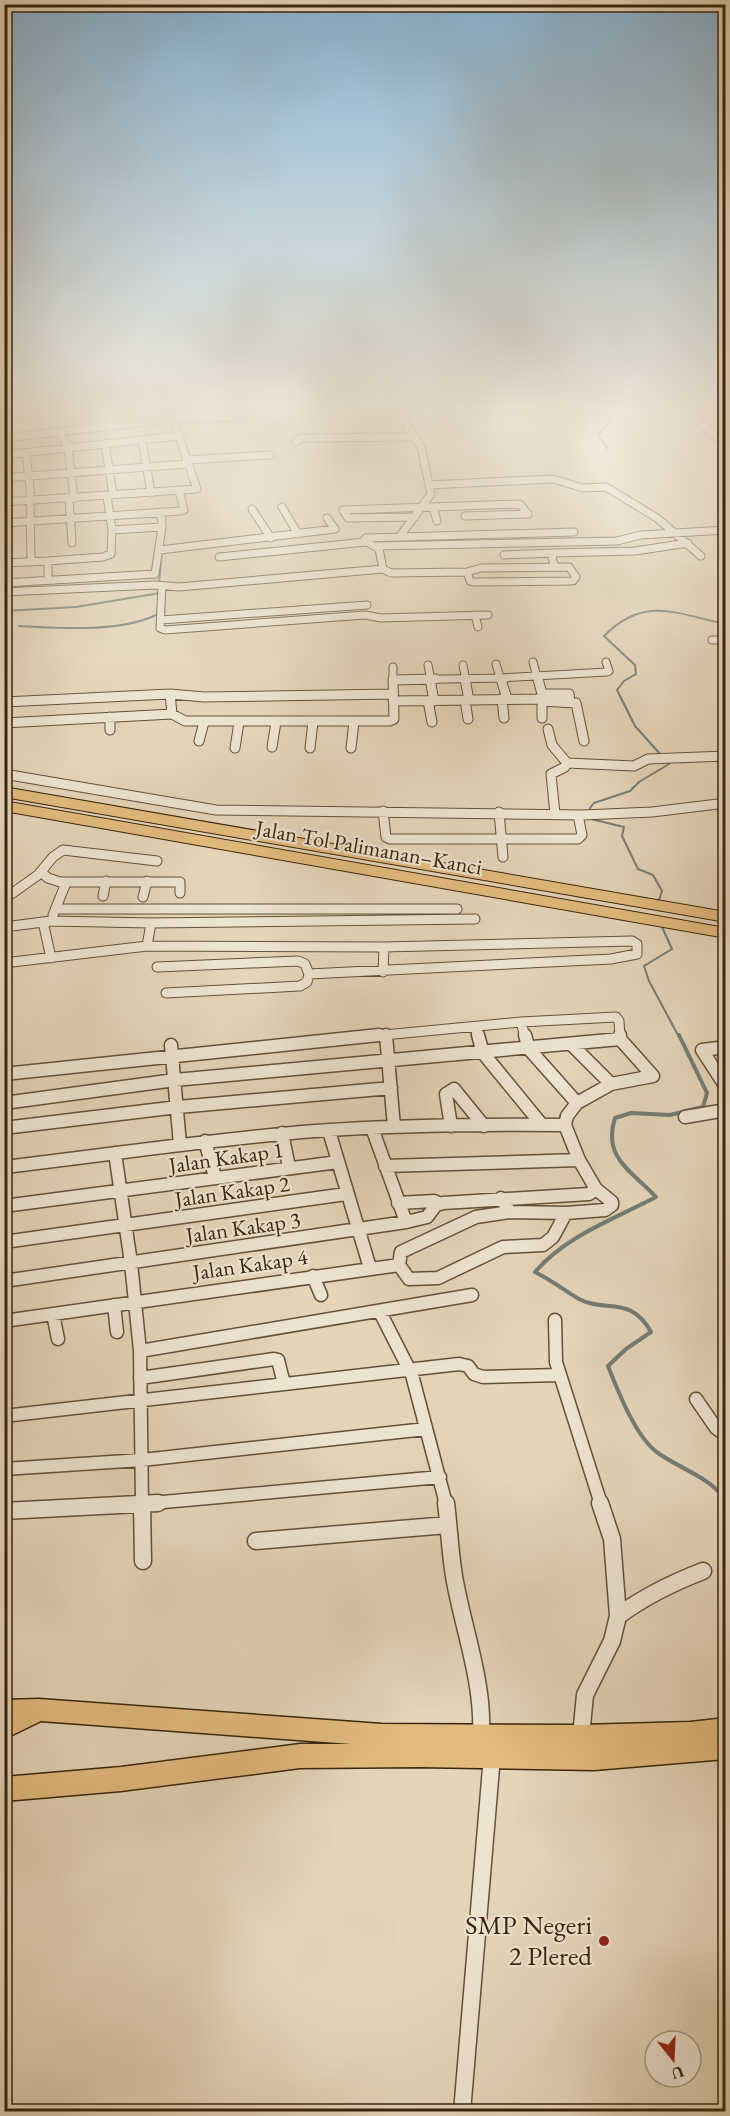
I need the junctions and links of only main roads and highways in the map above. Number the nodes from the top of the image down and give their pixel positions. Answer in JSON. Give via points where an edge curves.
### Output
{"nodes":[{"id":1,"x":4,"y":792,"type":"edge"},
{"id":2,"x":4,"y":806,"type":"edge"},
{"id":3,"x":726,"y":917,"type":"edge"},
{"id":4,"x":726,"y":933,"type":"edge"},
{"id":5,"x":39,"y":1710,"type":"junction"},
{"id":6,"x":4,"y":1712,"type":"edge"},
{"id":7,"x":4,"y":1728,"type":"edge"},
{"id":8,"x":726,"y":1729,"type":"edge"},
{"id":9,"x":487,"y":1746,"type":"junction"},
{"id":10,"x":726,"y":1748,"type":"edge"},
{"id":11,"x":9,"y":1784,"type":"edge"}],
"edges":[{"from":1,"to":3,"type":"highway","name":"Jalan Tol Palimanan–Kanci"},
{"from":2,"to":4,"type":"highway","name":"Jalan Tol Palimanan–Kanci"},
{"from":5,"to":6,"type":"highway"},
{"from":5,"to":7,"type":"highway"},
{"from":5,"to":9,"type":"highway"},
{"from":8,"to":9,"type":"highway","via":[[581,1736]]},
{"from":9,"to":10,"type":"highway","via":[[594,1758]]},
{"from":9,"to":11,"type":"highway","via":[[300,1756],[121,1779]]}]}
